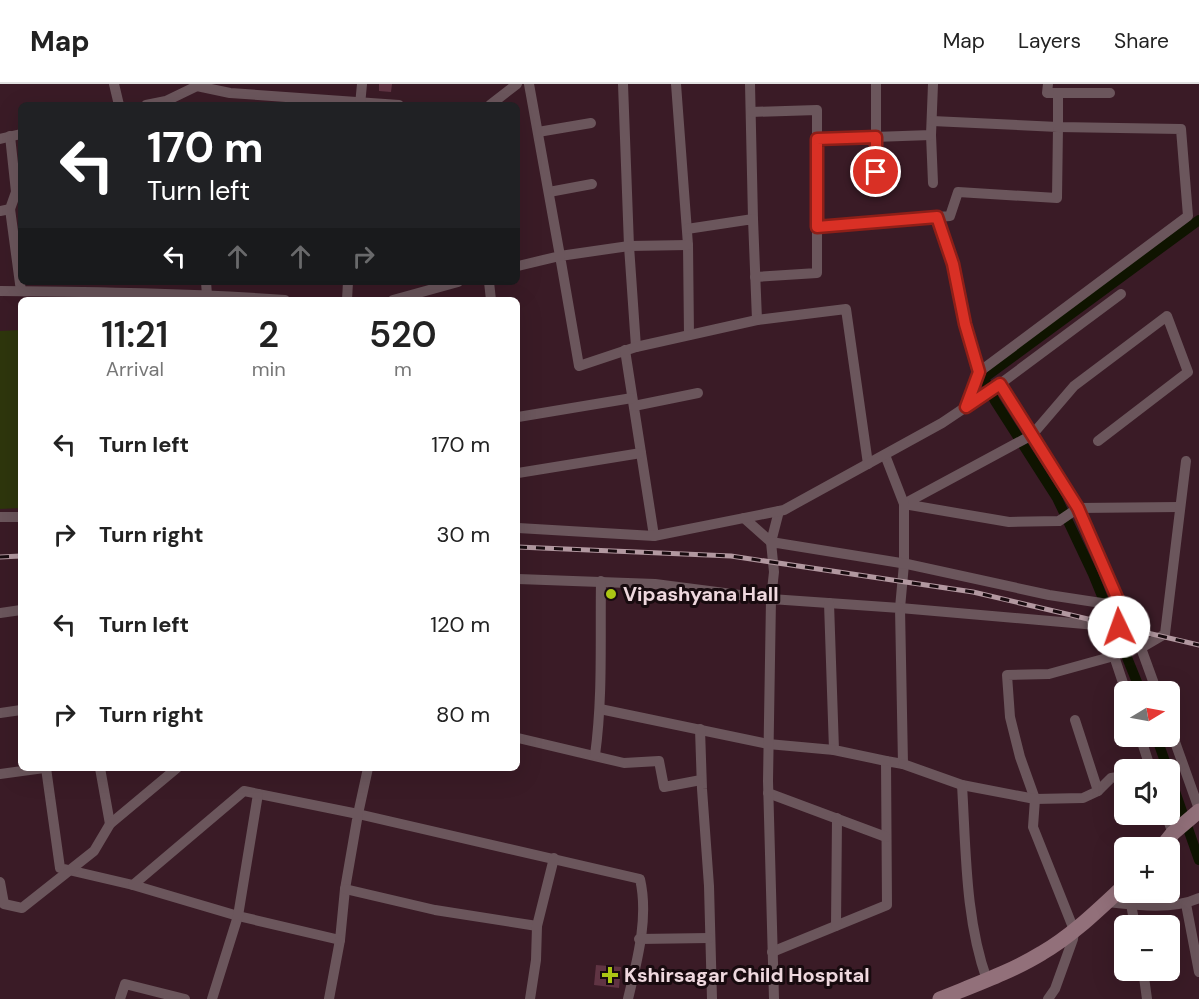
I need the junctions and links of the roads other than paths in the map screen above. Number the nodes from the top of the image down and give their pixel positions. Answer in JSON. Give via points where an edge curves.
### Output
{"nodes":[{"id":1,"x":114,"y":84,"type":"edge"},
{"id":2,"x":362,"y":84,"type":"edge"},
{"id":3,"x":517,"y":84,"type":"edge"},
{"id":4,"x":529,"y":84,"type":"edge"},
{"id":5,"x":623,"y":84,"type":"edge"},
{"id":6,"x":676,"y":84,"type":"edge"},
{"id":7,"x":750,"y":84,"type":"edge"},
{"id":8,"x":876,"y":84,"type":"edge"},
{"id":9,"x":933,"y":84,"type":"edge"},
{"id":10,"x":1048,"y":84,"type":"edge"},
{"id":11,"x":1058,"y":93,"type":"junction"},
{"id":12,"x":1110,"y":93,"type":"dead end"},
{"id":13,"x":118,"y":102,"type":"edge"},
{"id":14,"x":158,"y":102,"type":"edge"},
{"id":15,"x":337,"y":102,"type":"edge"},
{"id":16,"x":361,"y":102,"type":"edge"},
{"id":17,"x":494,"y":102,"type":"edge"},
{"id":18,"x":751,"y":112,"type":"junction"},
{"id":19,"x":932,"y":121,"type":"junction"},
{"id":20,"x":591,"y":123,"type":"dead end"},
{"id":21,"x":1058,"y":127,"type":"junction"},
{"id":22,"x":538,"y":132,"type":"junction"},
{"id":23,"x":931,"y":135,"type":"junction"},
{"id":24,"x":876,"y":137,"type":"junction"},
{"id":25,"x":5,"y":138,"type":"edge"},
{"id":26,"x":817,"y":139,"type":"junction"},
{"id":27,"x":933,"y":183,"type":"dead end"},
{"id":28,"x":592,"y":184,"type":"dead end"},
{"id":29,"x":876,"y":189,"type":"dead end"},
{"id":30,"x":18,"y":191,"type":"edge"},
{"id":31,"x":549,"y":192,"type":"junction"},
{"id":32,"x":5,"y":210,"type":"edge"},
{"id":33,"x":937,"y":217,"type":"junction"},
{"id":34,"x":753,"y":219,"type":"junction"},
{"id":35,"x":817,"y":227,"type":"junction"},
{"id":36,"x":687,"y":229,"type":"junction"},
{"id":37,"x":688,"y":245,"type":"junction"},
{"id":38,"x":629,"y":246,"type":"junction"},
{"id":39,"x":560,"y":256,"type":"junction"},
{"id":40,"x":520,"y":266,"type":"edge"},
{"id":41,"x":18,"y":276,"type":"edge"},
{"id":42,"x":755,"y":277,"type":"junction"},
{"id":43,"x":20,"y":285,"type":"edge"},
{"id":44,"x":206,"y":285,"type":"edge"},
{"id":45,"x":447,"y":285,"type":"edge"},
{"id":46,"x":89,"y":287,"type":"edge"},
{"id":47,"x":150,"y":288,"type":"edge"},
{"id":48,"x":0,"y":291,"type":"edge"},
{"id":49,"x":21,"y":291,"type":"junction"},
{"id":50,"x":420,"y":292,"type":"edge"},
{"id":51,"x":1121,"y":294,"type":"dead end"},
{"id":52,"x":207,"y":295,"type":"junction"},
{"id":53,"x":188,"y":297,"type":"edge"},
{"id":54,"x":238,"y":297,"type":"edge"},
{"id":55,"x":403,"y":297,"type":"edge"},
{"id":56,"x":757,"y":320,"type":"junction"},
{"id":57,"x":689,"y":335,"type":"junction"},
{"id":58,"x":630,"y":348,"type":"junction"},
{"id":59,"x":979,"y":372,"type":"junction"},
{"id":60,"x":1000,"y":384,"type":"junction"},
{"id":61,"x":698,"y":393,"type":"dead end"},
{"id":62,"x":633,"y":402,"type":"junction"},
{"id":63,"x":966,"y":407,"type":"junction"},
{"id":64,"x":520,"y":417,"type":"edge"},
{"id":65,"x":1032,"y":435,"type":"junction"},
{"id":66,"x":1098,"y":441,"type":"dead end"},
{"id":67,"x":641,"y":453,"type":"junction"},
{"id":68,"x":885,"y":455,"type":"junction"},
{"id":69,"x":1186,"y":461,"type":"dead end"},
{"id":70,"x":868,"y":464,"type":"junction"},
{"id":71,"x":520,"y":473,"type":"edge"},
{"id":72,"x":904,"y":504,"type":"junction"},
{"id":73,"x":1179,"y":507,"type":"junction"},
{"id":74,"x":1078,"y":508,"type":"junction"},
{"id":75,"x":779,"y":512,"type":"junction"},
{"id":76,"x":0,"y":517,"type":"edge"},
{"id":77,"x":18,"y":517,"type":"edge"},
{"id":78,"x":744,"y":518,"type":"junction"},
{"id":79,"x":520,"y":528,"type":"edge"},
{"id":80,"x":654,"y":536,"type":"junction"},
{"id":81,"x":771,"y":542,"type":"junction"},
{"id":82,"x":904,"y":564,"type":"junction"},
{"id":83,"x":520,"y":579,"type":"edge"},
{"id":84,"x":601,"y":581,"type":"junction"},
{"id":85,"x":771,"y":599,"type":"junction"},
{"id":86,"x":829,"y":603,"type":"junction"},
{"id":87,"x":900,"y":608,"type":"junction"},
{"id":88,"x":18,"y":610,"type":"edge"},
{"id":89,"x":1123,"y":611,"type":"junction"},
{"id":90,"x":0,"y":613,"type":"edge"},
{"id":91,"x":1109,"y":626,"type":"junction"},
{"id":92,"x":1141,"y":648,"type":"junction"},
{"id":93,"x":1114,"y":656,"type":"junction"},
{"id":94,"x":1122,"y":681,"type":"edge"},
{"id":95,"x":1153,"y":681,"type":"edge"},
{"id":96,"x":600,"y":709,"type":"junction"},
{"id":97,"x":18,"y":710,"type":"edge"},
{"id":98,"x":0,"y":713,"type":"edge"},
{"id":99,"x":1075,"y":720,"type":"dead end"},
{"id":100,"x":700,"y":729,"type":"junction"},
{"id":101,"x":520,"y":738,"type":"edge"},
{"id":102,"x":768,"y":744,"type":"junction"},
{"id":103,"x":1177,"y":747,"type":"edge"},
{"id":104,"x":834,"y":750,"type":"junction"},
{"id":105,"x":595,"y":755,"type":"junction"},
{"id":106,"x":886,"y":761,"type":"junction"},
{"id":107,"x":903,"y":764,"type":"junction"},
{"id":108,"x":22,"y":771,"type":"edge"},
{"id":109,"x":45,"y":771,"type":"edge"},
{"id":110,"x":101,"y":771,"type":"edge"},
{"id":111,"x":173,"y":771,"type":"edge"},
{"id":112,"x":367,"y":771,"type":"edge"},
{"id":113,"x":0,"y":774,"type":"edge"},
{"id":114,"x":1114,"y":778,"type":"edge"},
{"id":115,"x":701,"y":780,"type":"junction"},
{"id":116,"x":962,"y":785,"type":"junction"},
{"id":117,"x":1098,"y":791,"type":"junction"},
{"id":118,"x":768,"y":793,"type":"junction"},
{"id":119,"x":258,"y":794,"type":"junction"},
{"id":120,"x":1035,"y":799,"type":"junction"},
{"id":121,"x":1199,"y":810,"type":"edge"},
{"id":122,"x":358,"y":814,"type":"junction"},
{"id":123,"x":837,"y":818,"type":"junction"},
{"id":124,"x":110,"y":824,"type":"junction"},
{"id":125,"x":1170,"y":825,"type":"edge"},
{"id":126,"x":1173,"y":833,"type":"junction"},
{"id":127,"x":886,"y":837,"type":"junction"},
{"id":128,"x":1170,"y":837,"type":"edge"},
{"id":129,"x":554,"y":858,"type":"junction"},
{"id":130,"x":69,"y":870,"type":"junction"},
{"id":131,"x":0,"y":882,"type":"edge"},
{"id":132,"x":133,"y":885,"type":"junction"},
{"id":133,"x":345,"y":889,"type":"junction"},
{"id":134,"x":1114,"y":895,"type":"edge"},
{"id":135,"x":1199,"y":898,"type":"edge"},
{"id":136,"x":1107,"y":902,"type":"junction"},
{"id":137,"x":1131,"y":904,"type":"junction"},
{"id":138,"x":1186,"y":904,"type":"junction"},
{"id":139,"x":1133,"y":915,"type":"edge"},
{"id":140,"x":238,"y":916,"type":"junction"},
{"id":141,"x":537,"y":926,"type":"junction"},
{"id":142,"x":836,"y":926,"type":"junction"},
{"id":143,"x":1074,"y":930,"type":"junction"},
{"id":144,"x":340,"y":939,"type":"junction"},
{"id":145,"x":639,"y":939,"type":"junction"},
{"id":146,"x":709,"y":939,"type":"junction"},
{"id":147,"x":772,"y":952,"type":"junction"},
{"id":148,"x":1199,"y":972,"type":"edge"},
{"id":149,"x":987,"y":980,"type":"junction"},
{"id":150,"x":1144,"y":981,"type":"edge"},
{"id":151,"x":1055,"y":994,"type":"edge"},
{"id":152,"x":120,"y":999,"type":"edge"},
{"id":153,"x":185,"y":999,"type":"edge"},
{"id":154,"x":212,"y":999,"type":"edge"},
{"id":155,"x":328,"y":999,"type":"edge"},
{"id":156,"x":530,"y":999,"type":"edge"},
{"id":157,"x":628,"y":999,"type":"edge"},
{"id":158,"x":712,"y":999,"type":"edge"},
{"id":159,"x":774,"y":999,"type":"edge"},
{"id":160,"x":940,"y":999,"type":"edge"},
{"id":161,"x":1048,"y":999,"type":"edge"},
{"id":162,"x":1146,"y":999,"type":"edge"}],
"edges":[{"from":1,"to":13,"type":"street"},
{"from":2,"to":16,"type":"street"},
{"from":3,"to":17,"type":"street"},
{"from":4,"to":22,"type":"street"},
{"from":5,"to":38,"type":"street"},
{"from":6,"to":36,"type":"street"},
{"from":7,"to":18,"type":"street"},
{"from":8,"to":24,"type":"street"},
{"from":9,"to":19,"type":"street"},
{"from":10,"to":11,"type":"street","via":[[1047,93]]},
{"from":11,"to":12,"type":"street"},
{"from":11,"to":21,"type":"street"},
{"from":14,"to":15,"type":"street","via":[[197,86],[230,93]]},
{"from":18,"to":26,"type":"street","via":[[817,110]]},
{"from":18,"to":34,"type":"street"},
{"from":19,"to":21,"type":"street"},
{"from":19,"to":23,"type":"street"},
{"from":20,"to":22,"type":"street"},
{"from":21,"to":33,"type":"street","via":[[1057,198],[958,192],[950,216]]},
{"from":21,"to":59,"type":"street","via":[[1181,129],[1188,216]]},
{"from":22,"to":31,"type":"street"},
{"from":23,"to":24,"type":"street"},
{"from":23,"to":27,"type":"street"},
{"from":24,"to":26,"type":"street"},
{"from":24,"to":29,"type":"street"},
{"from":25,"to":30,"type":"street"},
{"from":26,"to":35,"type":"street"},
{"from":28,"to":31,"type":"street"},
{"from":30,"to":32,"type":"street"},
{"from":31,"to":39,"type":"street"},
{"from":32,"to":41,"type":"street"},
{"from":33,"to":35,"type":"street"},
{"from":33,"to":59,"type":"street","via":[[953,264]]},
{"from":34,"to":36,"type":"street"},
{"from":34,"to":42,"type":"street"},
{"from":35,"to":42,"type":"street","via":[[817,273]]},
{"from":36,"to":37,"type":"street"},
{"from":37,"to":38,"type":"street"},
{"from":37,"to":57,"type":"street"},
{"from":38,"to":39,"type":"street"},
{"from":38,"to":58,"type":"street"},
{"from":39,"to":40,"type":"street"},
{"from":39,"to":58,"type":"street","via":[[579,366]]},
{"from":42,"to":56,"type":"street"},
{"from":43,"to":49,"type":"street"},
{"from":44,"to":52,"type":"street"},
{"from":45,"to":50,"type":"street"},
{"from":46,"to":47,"type":"street"},
{"from":46,"to":49,"type":"street"},
{"from":47,"to":53,"type":"street"},
{"from":48,"to":49,"type":"street"},
{"from":50,"to":55,"type":"street"},
{"from":51,"to":60,"type":"street"},
{"from":52,"to":53,"type":"street"},
{"from":52,"to":54,"type":"street"},
{"from":56,"to":57,"type":"street"},
{"from":56,"to":70,"type":"street","via":[[846,309]]},
{"from":57,"to":58,"type":"street"},
{"from":58,"to":62,"type":"street"},
{"from":59,"to":63,"type":"street"},
{"from":60,"to":63,"type":"street"},
{"from":60,"to":65,"type":"street"},
{"from":61,"to":62,"type":"street"},
{"from":62,"to":64,"type":"street"},
{"from":62,"to":67,"type":"street"},
{"from":63,"to":68,"type":"street"},
{"from":65,"to":66,"type":"street","via":[[1074,386],[1167,316],[1188,372]]},
{"from":65,"to":72,"type":"street"},
{"from":65,"to":74,"type":"street"},
{"from":67,"to":71,"type":"street"},
{"from":67,"to":80,"type":"street"},
{"from":68,"to":70,"type":"street"},
{"from":68,"to":72,"type":"street"},
{"from":69,"to":73,"type":"street"},
{"from":70,"to":75,"type":"street"},
{"from":72,"to":74,"type":"street","via":[[1009,522],[1059,521]]},
{"from":72,"to":82,"type":"street"},
{"from":73,"to":74,"type":"street"},
{"from":73,"to":92,"type":"street","via":[[1165,634]]},
{"from":74,"to":89,"type":"street"},
{"from":75,"to":78,"type":"street"},
{"from":75,"to":81,"type":"street"},
{"from":76,"to":77,"type":"street"},
{"from":78,"to":80,"type":"street"},
{"from":78,"to":81,"type":"street"},
{"from":79,"to":80,"type":"street"},
{"from":81,"to":82,"type":"street"},
{"from":81,"to":85,"type":"street"},
{"from":82,"to":87,"type":"street"},
{"from":82,"to":89,"type":"street"},
{"from":83,"to":84,"type":"street"},
{"from":84,"to":85,"type":"street"},
{"from":84,"to":96,"type":"street"},
{"from":85,"to":86,"type":"street"},
{"from":85,"to":102,"type":"street"},
{"from":86,"to":87,"type":"street"},
{"from":86,"to":104,"type":"street"},
{"from":87,"to":91,"type":"street"},
{"from":87,"to":107,"type":"street"},
{"from":88,"to":90,"type":"street"},
{"from":89,"to":91,"type":"street","via":[[1119,627]]},
{"from":89,"to":92,"type":"street"},
{"from":91,"to":93,"type":"street"},
{"from":92,"to":95,"type":"street"},
{"from":93,"to":94,"type":"street"},
{"from":93,"to":120,"type":"street","via":[[1049,674],[1007,675],[1010,717]]},
{"from":96,"to":100,"type":"street"},
{"from":96,"to":105,"type":"street"},
{"from":97,"to":98,"type":"street"},
{"from":99,"to":117,"type":"street"},
{"from":100,"to":102,"type":"street"},
{"from":100,"to":115,"type":"street"},
{"from":101,"to":105,"type":"street"},
{"from":102,"to":104,"type":"street"},
{"from":102,"to":118,"type":"street"},
{"from":103,"to":121,"type":"street"},
{"from":104,"to":106,"type":"street"},
{"from":105,"to":115,"type":"street","via":[[624,763],[659,761],[664,787]]},
{"from":106,"to":107,"type":"street"},
{"from":106,"to":127,"type":"street"},
{"from":107,"to":116,"type":"street"},
{"from":108,"to":113,"type":"street"},
{"from":109,"to":130,"type":"street","via":[[60,868]]},
{"from":110,"to":124,"type":"street"},
{"from":111,"to":124,"type":"street"},
{"from":112,"to":122,"type":"street"},
{"from":114,"to":117,"type":"street"},
{"from":115,"to":146,"type":"street"},
{"from":116,"to":120,"type":"street"},
{"from":116,"to":149,"type":"street","via":[[970,901]]},
{"from":117,"to":120,"type":"street","via":[[1083,798]]},
{"from":118,"to":123,"type":"street"},
{"from":118,"to":147,"type":"street"},
{"from":119,"to":122,"type":"street"},
{"from":119,"to":132,"type":"street","via":[[244,792]]},
{"from":119,"to":140,"type":"street"},
{"from":120,"to":143,"type":"street","via":[[1033,827]]},
{"from":121,"to":126,"type":"street"},
{"from":122,"to":129,"type":"street"},
{"from":122,"to":133,"type":"street"},
{"from":123,"to":127,"type":"street"},
{"from":123,"to":142,"type":"street"},
{"from":124,"to":130,"type":"street","via":[[94,851]]},
{"from":125,"to":126,"type":"street"},
{"from":126,"to":128,"type":"street"},
{"from":127,"to":142,"type":"street","via":[[887,905]]},
{"from":129,"to":141,"type":"street"},
{"from":129,"to":145,"type":"street","via":[[640,879],[644,897]]},
{"from":130,"to":131,"type":"street","via":[[22,908],[4,904]]},
{"from":130,"to":132,"type":"street"},
{"from":132,"to":140,"type":"street"},
{"from":133,"to":141,"type":"street","via":[[435,910]]},
{"from":133,"to":144,"type":"street"},
{"from":134,"to":136,"type":"street"},
{"from":135,"to":138,"type":"street"},
{"from":136,"to":137,"type":"street"},
{"from":136,"to":143,"type":"street"},
{"from":137,"to":138,"type":"street"},
{"from":137,"to":139,"type":"street"},
{"from":138,"to":148,"type":"street"},
{"from":140,"to":144,"type":"street"},
{"from":140,"to":154,"type":"street"},
{"from":141,"to":156,"type":"street"},
{"from":142,"to":147,"type":"street"},
{"from":143,"to":149,"type":"street","via":[[1042,954]]},
{"from":143,"to":151,"type":"street"},
{"from":144,"to":155,"type":"street"},
{"from":145,"to":146,"type":"street"},
{"from":145,"to":157,"type":"street"},
{"from":146,"to":158,"type":"street"},
{"from":147,"to":159,"type":"street"},
{"from":149,"to":160,"type":"street"},
{"from":150,"to":162,"type":"street"},
{"from":151,"to":161,"type":"street"},
{"from":152,"to":153,"type":"street","via":[[125,984]]}]}
